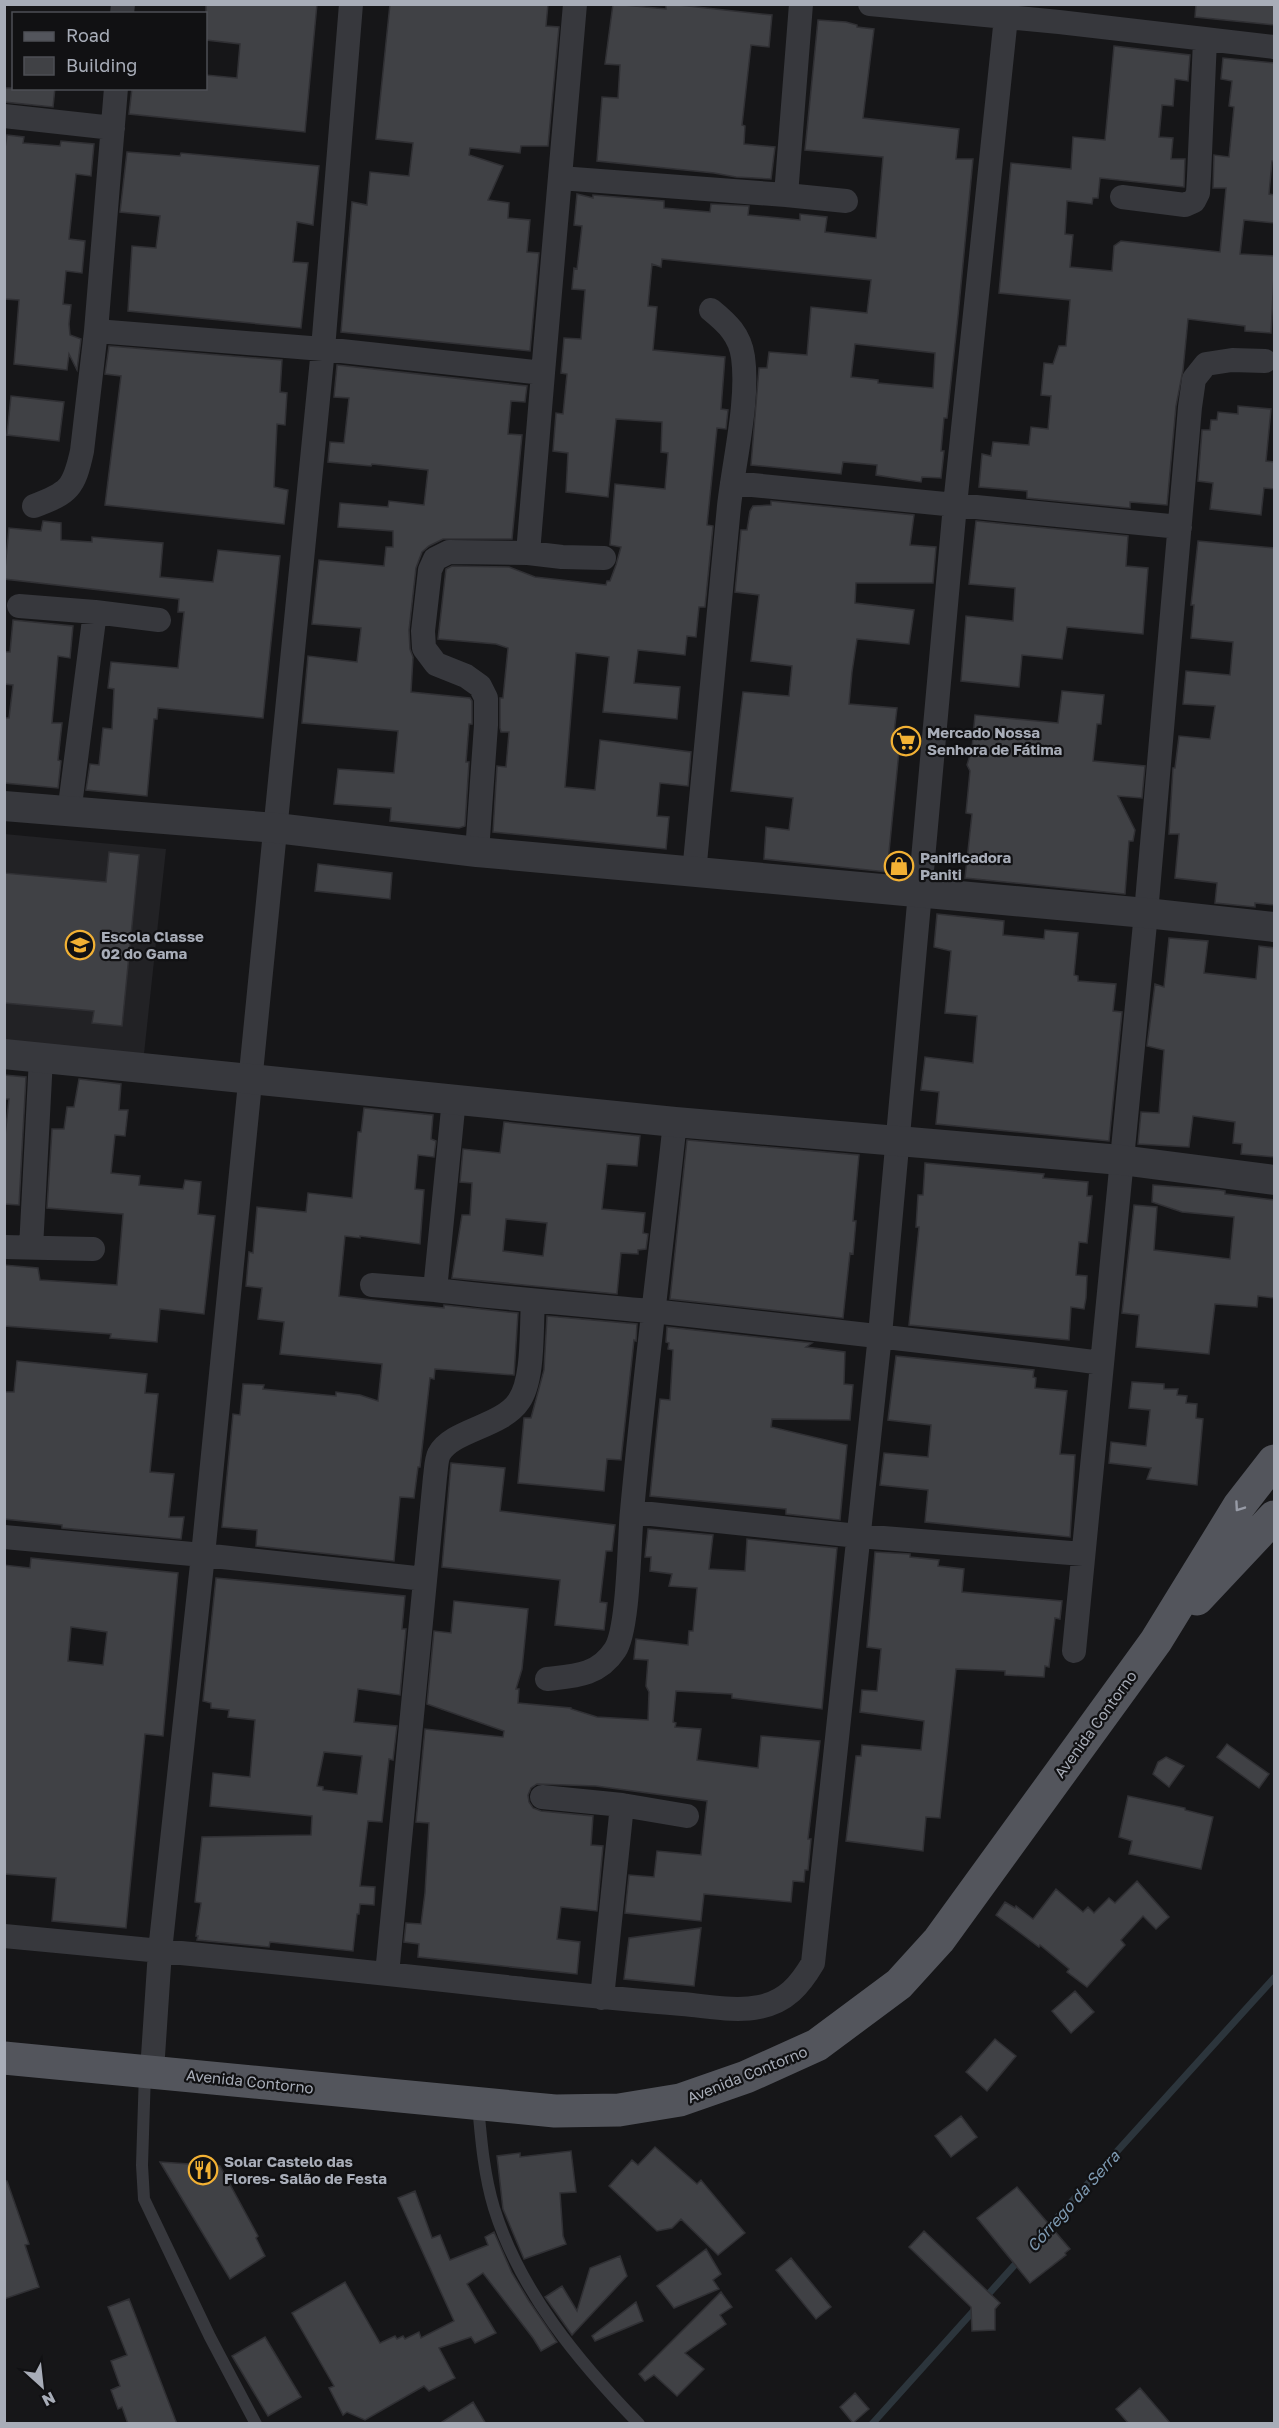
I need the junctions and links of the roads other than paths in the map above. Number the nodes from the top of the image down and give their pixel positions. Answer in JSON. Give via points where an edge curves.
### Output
{"nodes":[{"id":1,"x":351,"y":4,"type":"edge"},
{"id":2,"x":575,"y":4,"type":"edge"},
{"id":3,"x":801,"y":4,"type":"edge"},
{"id":4,"x":870,"y":4,"type":"edge"},
{"id":5,"x":1060,"y":13,"type":"edge"},
{"id":6,"x":1006,"y":17,"type":"junction"},
{"id":7,"x":1205,"y":40,"type":"junction"},
{"id":8,"x":1275,"y":46,"type":"edge"},
{"id":9,"x":116,"y":90,"type":"edge"},
{"id":10,"x":4,"y":116,"type":"edge"},
{"id":11,"x":113,"y":129,"type":"junction"},
{"id":12,"x":560,"y":178,"type":"junction"},
{"id":13,"x":786,"y":195,"type":"junction"},
{"id":14,"x":1122,"y":197,"type":"dead end"},
{"id":15,"x":846,"y":201,"type":"dead end"},
{"id":16,"x":711,"y":310,"type":"dead end"},
{"id":17,"x":96,"y":331,"type":"junction"},
{"id":18,"x":323,"y":349,"type":"junction"},
{"id":19,"x":1265,"y":361,"type":"dead end"},
{"id":20,"x":543,"y":373,"type":"junction"},
{"id":21,"x":732,"y":483,"type":"junction"},
{"id":22,"x":955,"y":505,"type":"junction"},
{"id":23,"x":34,"y":506,"type":"dead end"},
{"id":24,"x":1180,"y":527,"type":"junction"},
{"id":25,"x":528,"y":553,"type":"junction"},
{"id":26,"x":604,"y":558,"type":"dead end"},
{"id":27,"x":20,"y":606,"type":"dead end"},
{"id":28,"x":95,"y":612,"type":"junction"},
{"id":29,"x":159,"y":620,"type":"dead end"},
{"id":30,"x":4,"y":806,"type":"edge"},
{"id":31,"x":69,"y":813,"type":"junction"},
{"id":32,"x":276,"y":828,"type":"junction"},
{"id":33,"x":477,"y":852,"type":"junction"},
{"id":34,"x":694,"y":873,"type":"junction"},
{"id":35,"x":920,"y":892,"type":"junction"},
{"id":36,"x":1146,"y":913,"type":"junction"},
{"id":37,"x":1275,"y":927,"type":"edge"},
{"id":38,"x":4,"y":1054,"type":"edge"},
{"id":39,"x":41,"y":1058,"type":"junction"},
{"id":40,"x":249,"y":1077,"type":"junction"},
{"id":41,"x":454,"y":1099,"type":"junction"},
{"id":42,"x":675,"y":1122,"type":"junction"},
{"id":43,"x":898,"y":1140,"type":"junction"},
{"id":44,"x":1121,"y":1160,"type":"junction"},
{"id":45,"x":1275,"y":1180,"type":"edge"},
{"id":46,"x":4,"y":1247,"type":"edge"},
{"id":47,"x":31,"y":1248,"type":"junction"},
{"id":48,"x":93,"y":1249,"type":"dead end"},
{"id":49,"x":372,"y":1285,"type":"dead end"},
{"id":50,"x":435,"y":1290,"type":"junction"},
{"id":51,"x":533,"y":1302,"type":"junction"},
{"id":52,"x":654,"y":1312,"type":"junction"},
{"id":53,"x":880,"y":1335,"type":"junction"},
{"id":54,"x":1102,"y":1363,"type":"junction"},
{"id":55,"x":1275,"y":1461,"type":"edge"},
{"id":56,"x":632,"y":1512,"type":"junction"},
{"id":57,"x":1275,"y":1517,"type":"edge"},
{"id":58,"x":858,"y":1536,"type":"junction"},
{"id":59,"x":4,"y":1537,"type":"edge"},
{"id":60,"x":1083,"y":1554,"type":"junction"},
{"id":61,"x":204,"y":1555,"type":"junction"},
{"id":62,"x":425,"y":1579,"type":"junction"},
{"id":63,"x":1156,"y":1641,"type":"junction"},
{"id":64,"x":1074,"y":1651,"type":"dead end"},
{"id":65,"x":547,"y":1679,"type":"dead end"},
{"id":66,"x":542,"y":1797,"type":"dead end"},
{"id":67,"x":622,"y":1805,"type":"junction"},
{"id":68,"x":687,"y":1816,"type":"dead end"},
{"id":69,"x":4,"y":1936,"type":"edge"},
{"id":70,"x":160,"y":1951,"type":"junction"},
{"id":71,"x":387,"y":1974,"type":"junction"},
{"id":72,"x":602,"y":1998,"type":"junction"},
{"id":73,"x":4,"y":2058,"type":"edge"},
{"id":74,"x":149,"y":2071,"type":"junction"},
{"id":75,"x":478,"y":2103,"type":"junction"},
{"id":76,"x":256,"y":2424,"type":"edge"},
{"id":77,"x":639,"y":2424,"type":"edge"}],
"edges":[{"from":1,"to":18,"type":"street"},
{"from":2,"to":12,"type":"street"},
{"from":3,"to":13,"type":"street"},
{"from":4,"to":6,"type":"street"},
{"from":5,"to":6,"type":"street"},
{"from":5,"to":7,"type":"street"},
{"from":6,"to":22,"type":"street"},
{"from":7,"to":8,"type":"street"},
{"from":7,"to":14,"type":"street","via":[[1198,193],[1194,201],[1185,205]]},
{"from":9,"to":11,"type":"street"},
{"from":10,"to":11,"type":"street"},
{"from":11,"to":17,"type":"street"},
{"from":12,"to":13,"type":"street"},
{"from":12,"to":20,"type":"street"},
{"from":13,"to":15,"type":"street"},
{"from":16,"to":21,"type":"street","via":[[731,326],[743,355],[745,383]]},
{"from":17,"to":18,"type":"street"},
{"from":17,"to":23,"type":"street","via":[[78,471],[69,488]]},
{"from":18,"to":20,"type":"street"},
{"from":18,"to":32,"type":"street"},
{"from":19,"to":24,"type":"street","via":[[1206,364],[1194,380]]},
{"from":20,"to":25,"type":"street"},
{"from":21,"to":22,"type":"street"},
{"from":21,"to":34,"type":"street"},
{"from":22,"to":24,"type":"street"},
{"from":22,"to":35,"type":"street"},
{"from":24,"to":36,"type":"street"},
{"from":25,"to":26,"type":"street"},
{"from":25,"to":33,"type":"street","via":[[449,552],[435,559],[430,570],[424,648],[436,664],[480,686],[486,699]]},
{"from":27,"to":28,"type":"street"},
{"from":28,"to":29,"type":"street"},
{"from":28,"to":31,"type":"street"},
{"from":30,"to":31,"type":"street"},
{"from":31,"to":32,"type":"street"},
{"from":32,"to":33,"type":"street"},
{"from":32,"to":40,"type":"street"},
{"from":33,"to":34,"type":"street"},
{"from":34,"to":35,"type":"street"},
{"from":35,"to":36,"type":"street"},
{"from":35,"to":43,"type":"street"},
{"from":36,"to":37,"type":"street"},
{"from":36,"to":44,"type":"street"},
{"from":38,"to":39,"type":"street"},
{"from":39,"to":40,"type":"street"},
{"from":39,"to":47,"type":"street"},
{"from":40,"to":41,"type":"street"},
{"from":40,"to":61,"type":"street"},
{"from":41,"to":42,"type":"street"},
{"from":41,"to":50,"type":"street"},
{"from":42,"to":43,"type":"street"},
{"from":42,"to":52,"type":"street"},
{"from":43,"to":44,"type":"street"},
{"from":43,"to":53,"type":"street"},
{"from":44,"to":45,"type":"street"},
{"from":44,"to":54,"type":"street"},
{"from":46,"to":47,"type":"street"},
{"from":47,"to":48,"type":"street"},
{"from":49,"to":50,"type":"street"},
{"from":50,"to":51,"type":"street"},
{"from":51,"to":52,"type":"street"},
{"from":51,"to":62,"type":"street","via":[[527,1386],[519,1402],[498,1420],[450,1443],[439,1454]]},
{"from":52,"to":53,"type":"street"},
{"from":52,"to":56,"type":"street"},
{"from":53,"to":54,"type":"street"},
{"from":53,"to":58,"type":"street"},
{"from":54,"to":60,"type":"street"},
{"from":55,"to":63,"type":"main road","name":"Avenida Contorno","one_way":true,"via":[[1239,1506]]},
{"from":56,"to":58,"type":"street"},
{"from":56,"to":65,"type":"street","via":[[624,1618],[616,1649],[584,1675]]},
{"from":57,"to":63,"type":"main road","name":"Avenida Contorno"},
{"from":58,"to":60,"type":"street"},
{"from":58,"to":72,"type":"street","via":[[813,1962],[791,1993],[758,2007]]},
{"from":59,"to":61,"type":"street"},
{"from":60,"to":64,"type":"street"},
{"from":61,"to":62,"type":"street"},
{"from":61,"to":70,"type":"street"},
{"from":62,"to":71,"type":"street"},
{"from":63,"to":75,"type":"main road","name":"Avenida Contorno","via":[[939,1940],[898,1983],[817,2045],[746,2077],[680,2100],[620,2110],[555,2110]]},
{"from":66,"to":67,"type":"street"},
{"from":67,"to":68,"type":"street"},
{"from":67,"to":72,"type":"street"},
{"from":69,"to":70,"type":"street"},
{"from":70,"to":71,"type":"street"},
{"from":70,"to":74,"type":"street"},
{"from":71,"to":72,"type":"street"},
{"from":73,"to":74,"type":"main road","name":"Avenida Contorno"},
{"from":74,"to":75,"type":"main road","name":"Avenida Contorno"},
{"from":74,"to":76,"type":"lane","via":[[142,2165],[144,2199]]},
{"from":75,"to":77,"type":"lane","via":[[486,2175],[519,2271],[597,2380]]}]}
